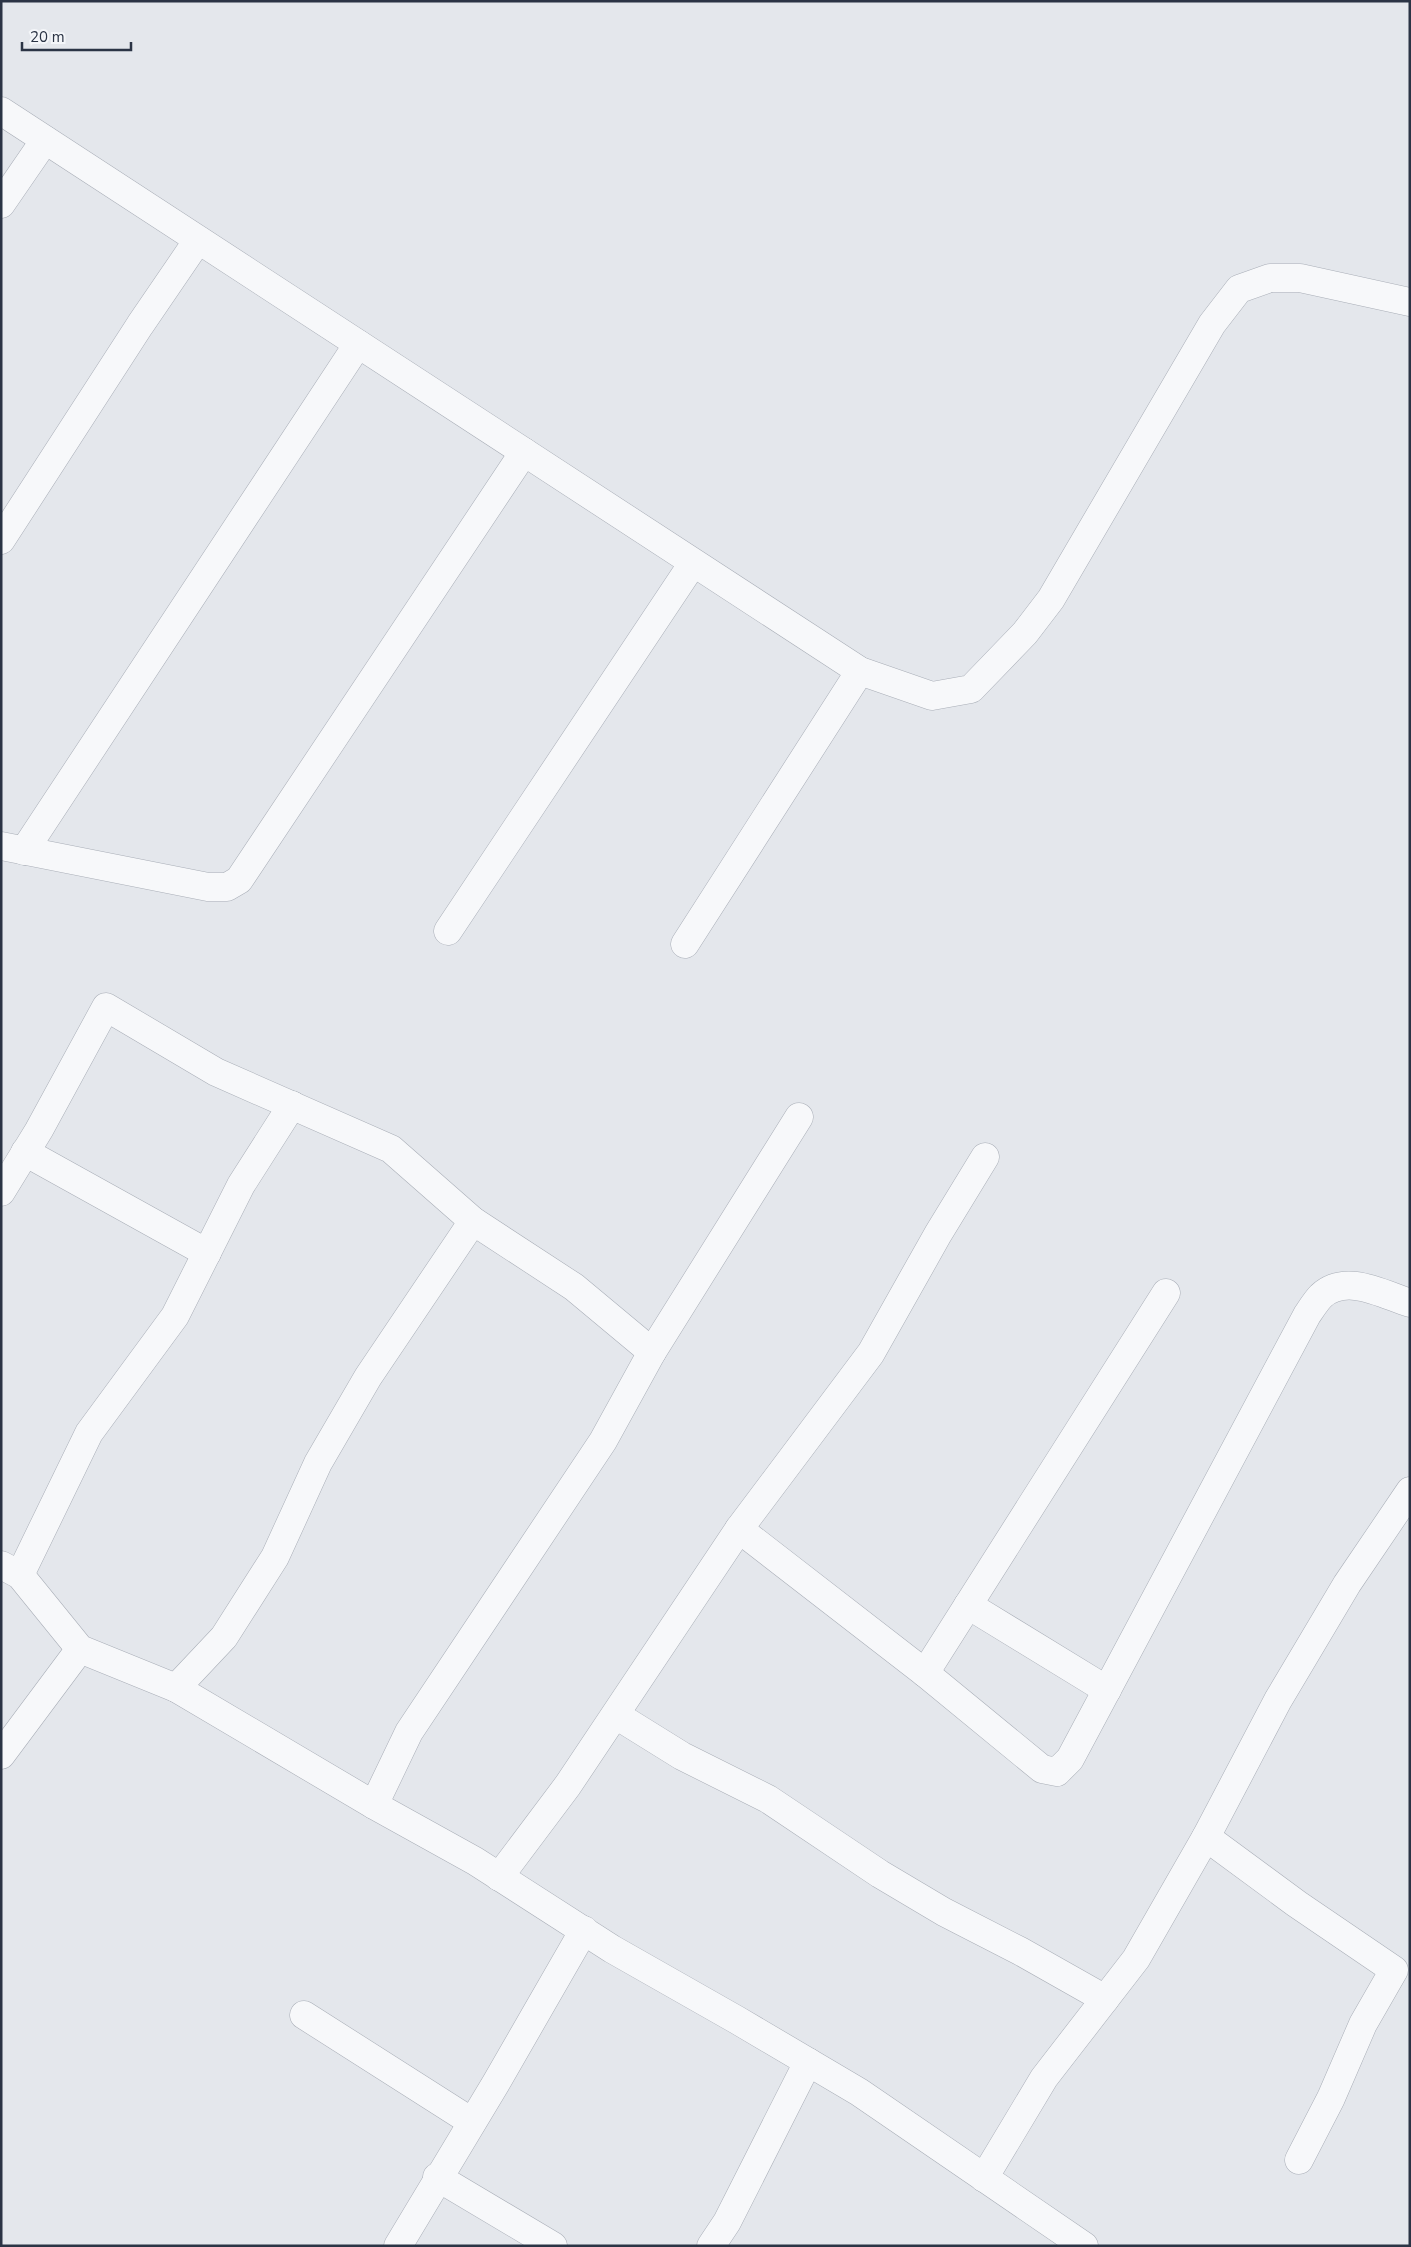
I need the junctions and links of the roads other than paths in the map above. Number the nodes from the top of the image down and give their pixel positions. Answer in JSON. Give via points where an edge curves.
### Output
{"nodes":[{"id":1,"x":1,"y":111,"type":"edge"},
{"id":2,"x":45,"y":140,"type":"junction"},
{"id":3,"x":1,"y":204,"type":"edge"},
{"id":4,"x":198,"y":240,"type":"junction"},
{"id":5,"x":1410,"y":302,"type":"edge"},
{"id":6,"x":358,"y":344,"type":"junction"},
{"id":7,"x":524,"y":452,"type":"junction"},
{"id":8,"x":1,"y":540,"type":"edge"},
{"id":9,"x":693,"y":563,"type":"junction"},
{"id":10,"x":860,"y":671,"type":"junction"},
{"id":11,"x":13,"y":848,"type":"edge"},
{"id":12,"x":448,"y":931,"type":"dead end"},
{"id":13,"x":685,"y":944,"type":"dead end"},
{"id":14,"x":292,"y":1105,"type":"junction"},
{"id":15,"x":799,"y":1117,"type":"dead end"},
{"id":16,"x":25,"y":1152,"type":"junction"},
{"id":17,"x":985,"y":1157,"type":"dead end"},
{"id":18,"x":1,"y":1192,"type":"edge"},
{"id":19,"x":473,"y":1221,"type":"junction"},
{"id":20,"x":207,"y":1253,"type":"junction"},
{"id":21,"x":1166,"y":1293,"type":"dead end"},
{"id":22,"x":1410,"y":1302,"type":"edge"},
{"id":23,"x":652,"y":1352,"type":"junction"},
{"id":24,"x":1410,"y":1491,"type":"edge"},
{"id":25,"x":739,"y":1529,"type":"junction"},
{"id":26,"x":11,"y":1570,"type":"edge"},
{"id":27,"x":968,"y":1605,"type":"junction"},
{"id":28,"x":80,"y":1649,"type":"junction"},
{"id":29,"x":924,"y":1673,"type":"junction"},
{"id":30,"x":176,"y":1688,"type":"junction"},
{"id":31,"x":1107,"y":1690,"type":"junction"},
{"id":32,"x":616,"y":1714,"type":"junction"},
{"id":33,"x":1,"y":1755,"type":"edge"},
{"id":34,"x":374,"y":1805,"type":"junction"},
{"id":35,"x":1206,"y":1837,"type":"junction"},
{"id":36,"x":499,"y":1877,"type":"junction"},
{"id":37,"x":584,"y":1930,"type":"junction"},
{"id":38,"x":1105,"y":1999,"type":"junction"},
{"id":39,"x":304,"y":2015,"type":"dead end"},
{"id":40,"x":808,"y":2062,"type":"junction"},
{"id":41,"x":472,"y":2122,"type":"junction"},
{"id":42,"x":1299,"y":2160,"type":"dead end"},
{"id":43,"x":437,"y":2177,"type":"junction"},
{"id":44,"x":984,"y":2178,"type":"junction"},
{"id":45,"x":1081,"y":2245,"type":"edge"},
{"id":46,"x":398,"y":2246,"type":"edge"},
{"id":47,"x":553,"y":2246,"type":"edge"},
{"id":48,"x":711,"y":2246,"type":"edge"}],
"edges":[{"from":1,"to":2,"type":"street"},
{"from":2,"to":3,"type":"street"},
{"from":2,"to":4,"type":"street"},
{"from":4,"to":6,"type":"street"},
{"from":4,"to":8,"type":"street"},
{"from":5,"to":10,"type":"street","via":[[1300,278],[1270,278],[1239,289],[1212,324],[1051,598],[1025,634],[978,682],[971,689],[932,696]]},
{"from":6,"to":7,"type":"street"},
{"from":6,"to":11,"type":"street"},
{"from":7,"to":9,"type":"street"},
{"from":7,"to":11,"type":"street","via":[[238,880],[227,887],[208,887]]},
{"from":9,"to":10,"type":"street"},
{"from":9,"to":12,"type":"street"},
{"from":10,"to":13,"type":"street"},
{"from":14,"to":16,"type":"street","via":[[216,1072],[106,1007]]},
{"from":14,"to":19,"type":"street","via":[[391,1149]]},
{"from":14,"to":20,"type":"street","via":[[241,1185]]},
{"from":15,"to":23,"type":"street"},
{"from":16,"to":18,"type":"street"},
{"from":16,"to":20,"type":"street"},
{"from":17,"to":25,"type":"street","via":[[871,1353]]},
{"from":19,"to":23,"type":"street","via":[[574,1287]]},
{"from":19,"to":30,"type":"street","via":[[368,1377],[318,1462],[275,1557],[260,1581],[224,1637]]},
{"from":20,"to":26,"type":"street","via":[[175,1316],[89,1433]]},
{"from":21,"to":27,"type":"street"},
{"from":22,"to":31,"type":"street","via":[[1356,1286],[1339,1285],[1321,1296],[1302,1324]]},
{"from":23,"to":34,"type":"street","via":[[603,1441],[409,1732]]},
{"from":24,"to":35,"type":"street","via":[[1347,1584],[1278,1700]]},
{"from":25,"to":29,"type":"street"},
{"from":25,"to":32,"type":"street"},
{"from":26,"to":28,"type":"street"},
{"from":27,"to":29,"type":"street"},
{"from":27,"to":31,"type":"street"},
{"from":28,"to":30,"type":"street"},
{"from":28,"to":33,"type":"street"},
{"from":29,"to":31,"type":"street","via":[[1042,1770],[1057,1772],[1070,1759]]},
{"from":30,"to":34,"type":"street"},
{"from":32,"to":36,"type":"street"},
{"from":32,"to":38,"type":"street","via":[[682,1756],[768,1799],[880,1874],[944,1912]]},
{"from":34,"to":36,"type":"street"},
{"from":35,"to":38,"type":"street","via":[[1136,1959]]},
{"from":35,"to":42,"type":"street","via":[[1394,1970],[1363,2024],[1331,2098]]},
{"from":36,"to":37,"type":"street"},
{"from":37,"to":40,"type":"street"},
{"from":37,"to":41,"type":"street"},
{"from":38,"to":44,"type":"street","via":[[1044,2078]]},
{"from":39,"to":41,"type":"street"},
{"from":40,"to":44,"type":"street","via":[[860,2092]]},
{"from":40,"to":48,"type":"street"},
{"from":41,"to":43,"type":"street"},
{"from":43,"to":46,"type":"street"},
{"from":43,"to":47,"type":"street"},
{"from":44,"to":45,"type":"street"}]}
